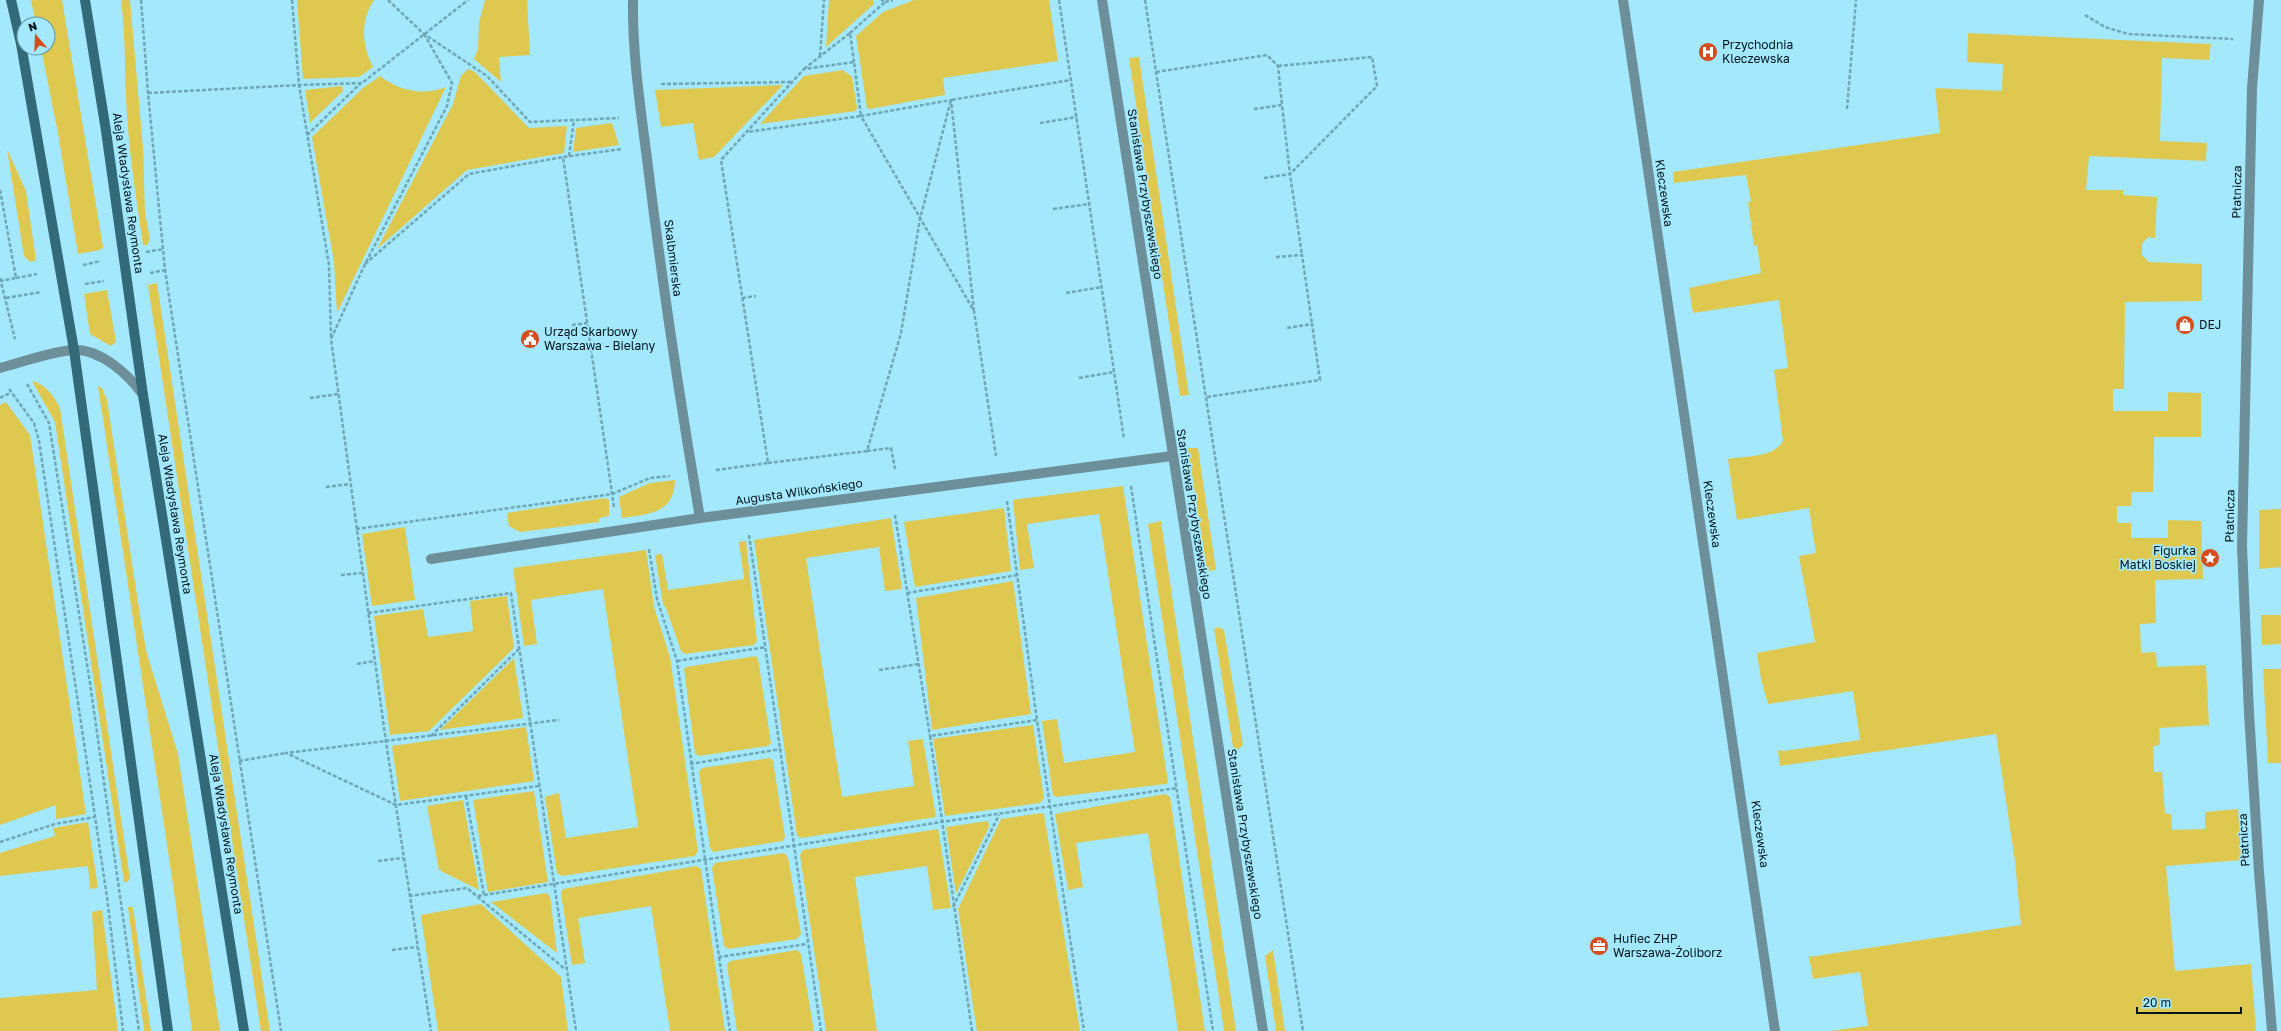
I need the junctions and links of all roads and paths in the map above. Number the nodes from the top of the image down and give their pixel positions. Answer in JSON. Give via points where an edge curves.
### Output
{"nodes":[{"id":1,"x":11,"y":0,"type":"edge"},
{"id":2,"x":84,"y":0,"type":"edge"},
{"id":3,"x":141,"y":0,"type":"edge"},
{"id":4,"x":292,"y":0,"type":"edge"},
{"id":5,"x":388,"y":0,"type":"edge"},
{"id":6,"x":468,"y":0,"type":"edge"},
{"id":7,"x":633,"y":0,"type":"edge"},
{"id":8,"x":824,"y":0,"type":"edge"},
{"id":9,"x":881,"y":0,"type":"edge"},
{"id":10,"x":894,"y":0,"type":"edge"},
{"id":11,"x":1059,"y":0,"type":"edge"},
{"id":12,"x":1102,"y":0,"type":"edge"},
{"id":13,"x":1145,"y":0,"type":"edge"},
{"id":14,"x":1623,"y":0,"type":"edge"},
{"id":15,"x":1856,"y":0,"type":"edge"},
{"id":16,"x":2259,"y":0,"type":"edge"},
{"id":17,"x":885,"y":2,"type":"junction"},
{"id":18,"x":2085,"y":15,"type":"dead end"},
{"id":19,"x":850,"y":33,"type":"junction"},
{"id":20,"x":424,"y":34,"type":"junction"},
{"id":21,"x":2256,"y":40,"type":"junction"},
{"id":22,"x":820,"y":56,"type":"junction"},
{"id":23,"x":854,"y":62,"type":"junction"},
{"id":24,"x":1278,"y":66,"type":"junction"},
{"id":25,"x":804,"y":69,"type":"junction"},
{"id":26,"x":1156,"y":72,"type":"junction"},
{"id":27,"x":1071,"y":80,"type":"junction"},
{"id":28,"x":792,"y":82,"type":"junction"},
{"id":29,"x":362,"y":83,"type":"junction"},
{"id":30,"x":638,"y":84,"type":"junction"},
{"id":31,"x":299,"y":85,"type":"junction"},
{"id":32,"x":148,"y":93,"type":"junction"},
{"id":33,"x":950,"y":100,"type":"junction"},
{"id":34,"x":1282,"y":106,"type":"junction"},
{"id":35,"x":1254,"y":109,"type":"dead end"},
{"id":36,"x":1847,"y":109,"type":"dead end"},
{"id":37,"x":862,"y":116,"type":"junction"},
{"id":38,"x":624,"y":117,"type":"dead end"},
{"id":39,"x":1077,"y":117,"type":"junction"},
{"id":40,"x":574,"y":120,"type":"junction"},
{"id":41,"x":1040,"y":123,"type":"dead end"},
{"id":42,"x":747,"y":132,"type":"junction"},
{"id":43,"x":307,"y":135,"type":"junction"},
{"id":44,"x":626,"y":148,"type":"dead end"},
{"id":45,"x":569,"y":156,"type":"junction"},
{"id":46,"x":563,"y":157,"type":"junction"},
{"id":47,"x":1290,"y":174,"type":"junction"},
{"id":48,"x":1264,"y":178,"type":"dead end"},
{"id":49,"x":0,"y":190,"type":"edge"},
{"id":50,"x":1089,"y":204,"type":"junction"},
{"id":51,"x":1053,"y":209,"type":"dead end"},
{"id":52,"x":920,"y":219,"type":"junction"},
{"id":53,"x":164,"y":249,"type":"junction"},
{"id":54,"x":1302,"y":255,"type":"junction"},
{"id":55,"x":124,"y":256,"type":"junction"},
{"id":56,"x":1276,"y":257,"type":"dead end"},
{"id":57,"x":365,"y":264,"type":"junction"},
{"id":58,"x":60,"y":270,"type":"junction"},
{"id":59,"x":16,"y":278,"type":"junction"},
{"id":60,"x":0,"y":280,"type":"edge"},
{"id":61,"x":1102,"y":287,"type":"junction"},
{"id":62,"x":1066,"y":293,"type":"dead end"},
{"id":63,"x":756,"y":296,"type":"dead end"},
{"id":64,"x":742,"y":298,"type":"junction"},
{"id":65,"x":974,"y":311,"type":"junction"},
{"id":66,"x":587,"y":323,"type":"junction"},
{"id":67,"x":1312,"y":324,"type":"junction"},
{"id":68,"x":572,"y":325,"type":"dead end"},
{"id":69,"x":1287,"y":328,"type":"dead end"},
{"id":70,"x":331,"y":339,"type":"junction"},
{"id":71,"x":74,"y":350,"type":"junction"},
{"id":72,"x":20,"y":363,"type":"junction"},
{"id":73,"x":2,"y":367,"type":"edge"},
{"id":74,"x":1114,"y":372,"type":"junction"},
{"id":75,"x":1079,"y":378,"type":"dead end"},
{"id":76,"x":10,"y":393,"type":"junction"},
{"id":77,"x":338,"y":394,"type":"junction"},
{"id":78,"x":143,"y":395,"type":"junction"},
{"id":79,"x":1207,"y":397,"type":"junction"},
{"id":80,"x":0,"y":398,"type":"edge"},
{"id":81,"x":310,"y":398,"type":"dead end"},
{"id":82,"x":1124,"y":439,"type":"junction"},
{"id":83,"x":1116,"y":441,"type":"dead end"},
{"id":84,"x":1172,"y":456,"type":"junction"},
{"id":85,"x":997,"y":460,"type":"dead end"},
{"id":86,"x":1127,"y":461,"type":"junction"},
{"id":87,"x":768,"y":463,"type":"junction"},
{"id":88,"x":692,"y":474,"type":"junction"},
{"id":89,"x":350,"y":484,"type":"junction"},
{"id":90,"x":326,"y":487,"type":"dead end"},
{"id":91,"x":612,"y":494,"type":"junction"},
{"id":92,"x":1006,"y":497,"type":"dead end"},
{"id":93,"x":902,"y":511,"type":"dead end"},
{"id":94,"x":700,"y":518,"type":"junction"},
{"id":95,"x":356,"y":529,"type":"junction"},
{"id":96,"x":618,"y":530,"type":"junction"},
{"id":97,"x":757,"y":534,"type":"dead end"},
{"id":98,"x":431,"y":559,"type":"dead end"},
{"id":99,"x":362,"y":573,"type":"junction"},
{"id":100,"x":1018,"y":574,"type":"junction"},
{"id":101,"x":342,"y":575,"type":"dead end"},
{"id":102,"x":907,"y":593,"type":"junction"},
{"id":103,"x":368,"y":613,"type":"junction"},
{"id":104,"x":766,"y":647,"type":"junction"},
{"id":105,"x":519,"y":649,"type":"junction"},
{"id":106,"x":677,"y":660,"type":"junction"},
{"id":107,"x":375,"y":661,"type":"junction"},
{"id":108,"x":357,"y":664,"type":"dead end"},
{"id":109,"x":919,"y":664,"type":"junction"},
{"id":110,"x":879,"y":670,"type":"dead end"},
{"id":111,"x":559,"y":720,"type":"dead end"},
{"id":112,"x":1037,"y":720,"type":"junction"},
{"id":113,"x":530,"y":723,"type":"junction"},
{"id":114,"x":430,"y":736,"type":"junction"},
{"id":115,"x":930,"y":736,"type":"junction"},
{"id":116,"x":386,"y":742,"type":"junction"},
{"id":117,"x":780,"y":749,"type":"junction"},
{"id":118,"x":286,"y":753,"type":"junction"},
{"id":119,"x":239,"y":761,"type":"junction"},
{"id":120,"x":690,"y":764,"type":"junction"},
{"id":121,"x":539,"y":786,"type":"junction"},
{"id":122,"x":1177,"y":788,"type":"junction"},
{"id":123,"x":466,"y":796,"type":"junction"},
{"id":124,"x":396,"y":805,"type":"junction"},
{"id":125,"x":1050,"y":806,"type":"junction"},
{"id":126,"x":999,"y":814,"type":"junction"},
{"id":127,"x":95,"y":818,"type":"junction"},
{"id":128,"x":941,"y":822,"type":"junction"},
{"id":129,"x":0,"y":842,"type":"edge"},
{"id":130,"x":794,"y":846,"type":"junction"},
{"id":131,"x":403,"y":858,"type":"junction"},
{"id":132,"x":705,"y":860,"type":"junction"},
{"id":133,"x":378,"y":861,"type":"dead end"},
{"id":134,"x":553,"y":884,"type":"junction"},
{"id":135,"x":484,"y":895,"type":"junction"},
{"id":136,"x":409,"y":896,"type":"junction"},
{"id":137,"x":478,"y":896,"type":"junction"},
{"id":138,"x":953,"y":907,"type":"junction"},
{"id":139,"x":807,"y":944,"type":"junction"},
{"id":140,"x":417,"y":947,"type":"junction"},
{"id":141,"x":392,"y":950,"type":"dead end"},
{"id":142,"x":719,"y":957,"type":"junction"},
{"id":143,"x":565,"y":969,"type":"junction"},
{"id":144,"x":123,"y":1031,"type":"edge"},
{"id":145,"x":139,"y":1031,"type":"edge"},
{"id":146,"x":168,"y":1031,"type":"edge"},
{"id":147,"x":244,"y":1031,"type":"edge"},
{"id":148,"x":281,"y":1031,"type":"edge"},
{"id":149,"x":431,"y":1031,"type":"edge"},
{"id":150,"x":576,"y":1031,"type":"edge"},
{"id":151,"x":730,"y":1031,"type":"edge"},
{"id":152,"x":820,"y":1031,"type":"edge"},
{"id":153,"x":972,"y":1031,"type":"edge"},
{"id":154,"x":1084,"y":1031,"type":"edge"},
{"id":155,"x":1213,"y":1031,"type":"edge"},
{"id":156,"x":1263,"y":1031,"type":"edge"},
{"id":157,"x":1303,"y":1031,"type":"edge"},
{"id":158,"x":1775,"y":1031,"type":"edge"},
{"id":159,"x":2272,"y":1031,"type":"edge"}],
"edges":[{"from":1,"to":58,"type":"main road"},
{"from":2,"to":55,"type":"main road","name":"Aleja Władysława Reymonta"},
{"from":3,"to":32,"type":"path"},
{"from":4,"to":31,"type":"path"},
{"from":5,"to":20,"type":"path"},
{"from":6,"to":20,"type":"path"},
{"from":7,"to":30,"type":"street","name":"Skalbmierska","via":[[632,25]]},
{"from":8,"to":22,"type":"path"},
{"from":9,"to":17,"type":"path"},
{"from":10,"to":17,"type":"path"},
{"from":11,"to":27,"type":"path"},
{"from":12,"to":84,"type":"street","name":"Stanisława Przybyszewskiego"},
{"from":13,"to":26,"type":"path"},
{"from":14,"to":158,"type":"street","name":"Kleczewska"},
{"from":15,"to":36,"type":"path"},
{"from":16,"to":21,"type":"street","name":"Płatnicza"},
{"from":17,"to":19,"type":"path"},
{"from":18,"to":21,"type":"path","via":[[2105,27],[2128,34]]},
{"from":19,"to":22,"type":"path"},
{"from":19,"to":23,"type":"path"},
{"from":20,"to":29,"type":"path"},
{"from":20,"to":40,"type":"path","via":[[487,76],[530,122]]},
{"from":20,"to":57,"type":"path","via":[[452,83],[446,106]]},
{"from":21,"to":159,"type":"street","name":"Płatnicza","via":[[2252,88],[2242,546],[2256,832]]},
{"from":22,"to":25,"type":"path"},
{"from":23,"to":25,"type":"path"},
{"from":23,"to":37,"type":"path"},
{"from":24,"to":26,"type":"path","via":[[1267,55]]},
{"from":24,"to":34,"type":"path"},
{"from":24,"to":47,"type":"path","via":[[1372,57],[1377,86]]},
{"from":25,"to":28,"type":"path"},
{"from":26,"to":79,"type":"path"},
{"from":27,"to":33,"type":"path"},
{"from":27,"to":39,"type":"path"},
{"from":28,"to":30,"type":"path"},
{"from":28,"to":42,"type":"path"},
{"from":29,"to":31,"type":"path"},
{"from":29,"to":43,"type":"path"},
{"from":30,"to":88,"type":"street","name":"Skalbmierska","via":[[666,311]]},
{"from":31,"to":32,"type":"path"},
{"from":31,"to":43,"type":"path"},
{"from":32,"to":53,"type":"path"},
{"from":33,"to":37,"type":"path"},
{"from":33,"to":52,"type":"path"},
{"from":33,"to":65,"type":"path"},
{"from":34,"to":35,"type":"path"},
{"from":34,"to":47,"type":"path"},
{"from":37,"to":42,"type":"path"},
{"from":37,"to":52,"type":"path"},
{"from":38,"to":40,"type":"path"},
{"from":39,"to":41,"type":"path"},
{"from":39,"to":50,"type":"path"},
{"from":40,"to":45,"type":"path"},
{"from":42,"to":64,"type":"path","via":[[721,160]]},
{"from":43,"to":70,"type":"path","via":[[329,265]]},
{"from":44,"to":45,"type":"path"},
{"from":45,"to":46,"type":"path"},
{"from":46,"to":57,"type":"path","via":[[469,174]]},
{"from":46,"to":66,"type":"path"},
{"from":47,"to":48,"type":"path"},
{"from":47,"to":54,"type":"path"},
{"from":49,"to":59,"type":"path"},
{"from":50,"to":51,"type":"path"},
{"from":50,"to":61,"type":"path"},
{"from":52,"to":65,"type":"path"},
{"from":52,"to":87,"type":"path","via":[[901,332],[867,451]]},
{"from":53,"to":55,"type":"path"},
{"from":53,"to":119,"type":"path"},
{"from":54,"to":56,"type":"path"},
{"from":54,"to":67,"type":"path"},
{"from":55,"to":58,"type":"path"},
{"from":55,"to":78,"type":"main road","name":"Aleja Władysława Reymonta"},
{"from":57,"to":70,"type":"path"},
{"from":58,"to":59,"type":"path"},
{"from":58,"to":71,"type":"main road"},
{"from":59,"to":60,"type":"path"},
{"from":60,"to":72,"type":"path"},
{"from":61,"to":62,"type":"path"},
{"from":61,"to":74,"type":"path"},
{"from":63,"to":64,"type":"path"},
{"from":64,"to":87,"type":"path"},
{"from":65,"to":85,"type":"path"},
{"from":66,"to":68,"type":"path"},
{"from":66,"to":91,"type":"path"},
{"from":67,"to":69,"type":"path"},
{"from":67,"to":79,"type":"path","via":[[1320,380]]},
{"from":70,"to":77,"type":"path"},
{"from":71,"to":72,"type":"street"},
{"from":71,"to":78,"type":"street","via":[[100,357],[113,364],[125,373]]},
{"from":71,"to":146,"type":"main road"},
{"from":72,"to":73,"type":"street"},
{"from":72,"to":145,"type":"path","via":[[28,386],[49,423],[90,683]]},
{"from":73,"to":76,"type":"path"},
{"from":74,"to":75,"type":"path"},
{"from":74,"to":82,"type":"path"},
{"from":76,"to":80,"type":"path"},
{"from":76,"to":127,"type":"path","via":[[34,423],[39,441]]},
{"from":77,"to":81,"type":"path"},
{"from":77,"to":89,"type":"path"},
{"from":78,"to":147,"type":"main road","name":"Aleja Władysława Reymonta"},
{"from":79,"to":157,"type":"path"},
{"from":82,"to":83,"type":"path"},
{"from":82,"to":86,"type":"path"},
{"from":84,"to":86,"type":"street","name":"Augusta Wilkońskiego"},
{"from":84,"to":156,"type":"street","name":"Stanisława Przybyszewskiego"},
{"from":86,"to":94,"type":"street","name":"Augusta Wilkońskiego"},
{"from":86,"to":122,"type":"path"},
{"from":87,"to":88,"type":"path"},
{"from":88,"to":91,"type":"path","via":[[650,478]]},
{"from":88,"to":94,"type":"street","name":"Skalbmierska"},
{"from":89,"to":90,"type":"path"},
{"from":89,"to":95,"type":"path"},
{"from":91,"to":95,"type":"path"},
{"from":91,"to":96,"type":"path"},
{"from":92,"to":100,"type":"path"},
{"from":93,"to":102,"type":"path","via":[[894,512]]},
{"from":94,"to":96,"type":"street","name":"Augusta Wilkońskiego"},
{"from":95,"to":99,"type":"path"},
{"from":96,"to":98,"type":"street","name":"Augusta Wilkońskiego"},
{"from":96,"to":106,"type":"path","via":[[649,547],[657,599]]},
{"from":97,"to":104,"type":"path","via":[[749,536]]},
{"from":99,"to":101,"type":"path"},
{"from":99,"to":103,"type":"path"},
{"from":100,"to":102,"type":"path"},
{"from":100,"to":112,"type":"path"},
{"from":102,"to":109,"type":"path"},
{"from":103,"to":105,"type":"path","via":[[511,593]]},
{"from":103,"to":107,"type":"path"},
{"from":104,"to":106,"type":"path"},
{"from":104,"to":117,"type":"path"},
{"from":105,"to":113,"type":"path"},
{"from":105,"to":114,"type":"path"},
{"from":106,"to":120,"type":"path"},
{"from":107,"to":108,"type":"path"},
{"from":107,"to":116,"type":"path"},
{"from":109,"to":110,"type":"path"},
{"from":109,"to":115,"type":"path"},
{"from":111,"to":113,"type":"path"},
{"from":112,"to":115,"type":"path"},
{"from":112,"to":125,"type":"path"},
{"from":113,"to":114,"type":"path"},
{"from":113,"to":121,"type":"path"},
{"from":114,"to":116,"type":"path"},
{"from":115,"to":128,"type":"path"},
{"from":116,"to":118,"type":"path"},
{"from":116,"to":124,"type":"path"},
{"from":117,"to":120,"type":"path"},
{"from":117,"to":130,"type":"path"},
{"from":118,"to":119,"type":"path"},
{"from":118,"to":124,"type":"path"},
{"from":119,"to":148,"type":"path"},
{"from":120,"to":132,"type":"path"},
{"from":121,"to":123,"type":"path"},
{"from":121,"to":134,"type":"path"},
{"from":122,"to":125,"type":"path"},
{"from":122,"to":155,"type":"path"},
{"from":123,"to":124,"type":"path"},
{"from":123,"to":135,"type":"path"},
{"from":124,"to":131,"type":"path"},
{"from":125,"to":126,"type":"path"},
{"from":125,"to":154,"type":"path"},
{"from":126,"to":128,"type":"path"},
{"from":126,"to":138,"type":"path"},
{"from":127,"to":129,"type":"path","via":[[55,824]]},
{"from":127,"to":144,"type":"path"},
{"from":128,"to":130,"type":"path"},
{"from":128,"to":138,"type":"path"},
{"from":130,"to":132,"type":"path"},
{"from":130,"to":139,"type":"path"},
{"from":131,"to":133,"type":"path"},
{"from":131,"to":136,"type":"path"},
{"from":132,"to":134,"type":"path"},
{"from":132,"to":142,"type":"path"},
{"from":134,"to":135,"type":"path"},
{"from":134,"to":143,"type":"path"},
{"from":135,"to":137,"type":"path"},
{"from":136,"to":137,"type":"path","via":[[467,888]]},
{"from":136,"to":140,"type":"path"},
{"from":137,"to":143,"type":"path"},
{"from":138,"to":153,"type":"path"},
{"from":139,"to":142,"type":"path"},
{"from":139,"to":152,"type":"path"},
{"from":140,"to":141,"type":"path"},
{"from":140,"to":149,"type":"path"},
{"from":142,"to":151,"type":"path"},
{"from":143,"to":150,"type":"path"}]}
